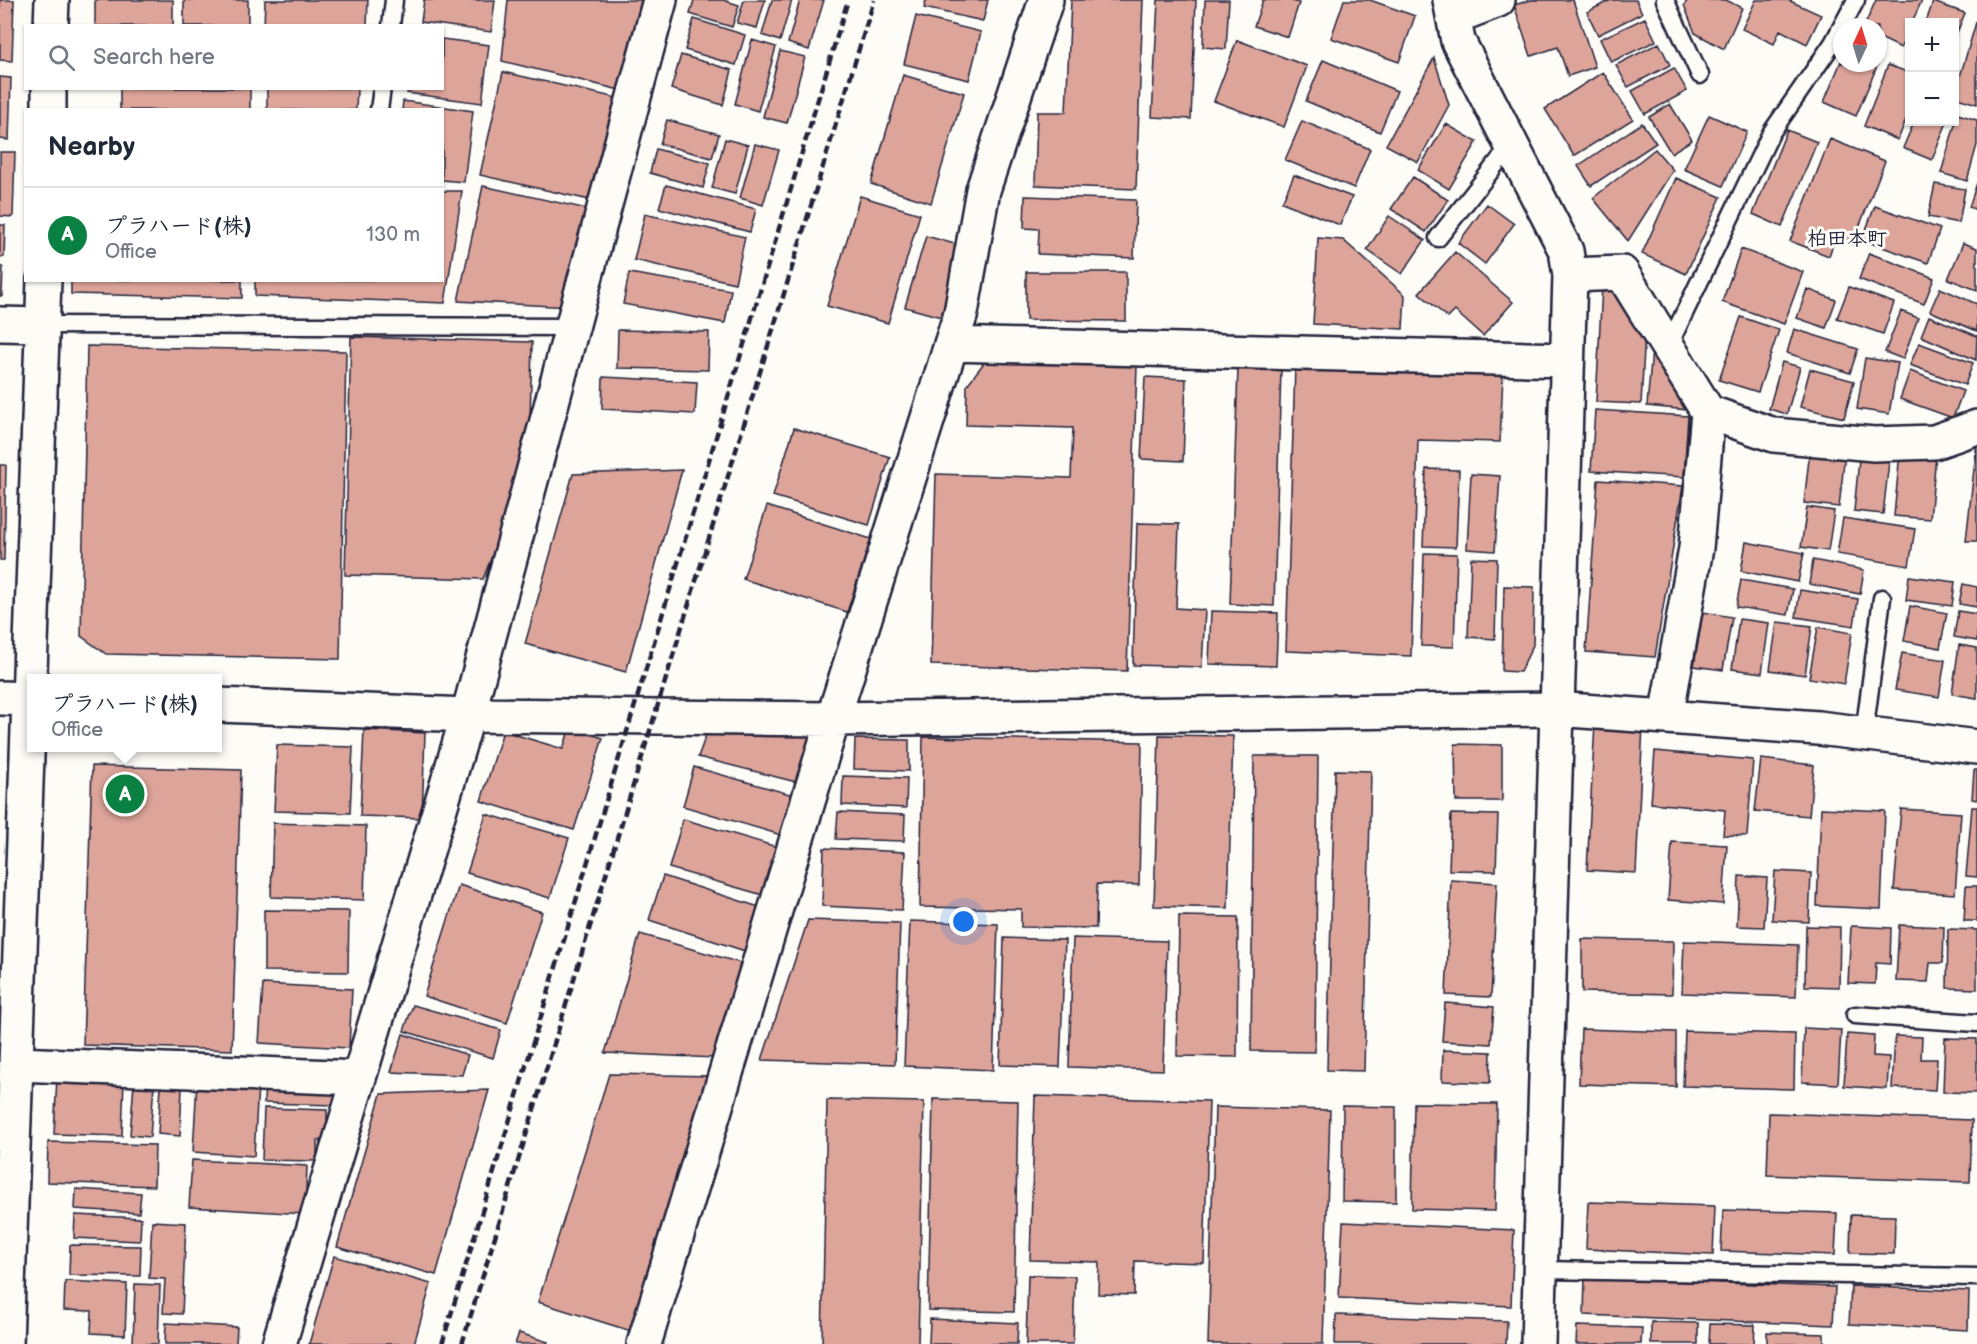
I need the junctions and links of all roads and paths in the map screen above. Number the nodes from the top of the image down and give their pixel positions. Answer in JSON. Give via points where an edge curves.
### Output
{"nodes":[{"id":1,"x":52,"y":0,"type":"edge"},
{"id":2,"x":394,"y":0,"type":"edge"},
{"id":3,"x":660,"y":0,"type":"edge"},
{"id":4,"x":1046,"y":0,"type":"edge"},
{"id":5,"x":1498,"y":0,"type":"edge"},
{"id":6,"x":1665,"y":0,"type":"edge"},
{"id":7,"x":1856,"y":0,"type":"edge"},
{"id":8,"x":1452,"y":8,"type":"edge"},
{"id":9,"x":51,"y":24,"type":"edge"},
{"id":10,"x":391,"y":24,"type":"edge"},
{"id":11,"x":1700,"y":75,"type":"dead end"},
{"id":12,"x":49,"y":90,"type":"edge"},
{"id":13,"x":382,"y":90,"type":"edge"},
{"id":14,"x":49,"y":108,"type":"edge"},
{"id":15,"x":380,"y":108,"type":"edge"},
{"id":16,"x":1511,"y":145,"type":"junction"},
{"id":17,"x":1438,"y":238,"type":"dead end"},
{"id":18,"x":1570,"y":275,"type":"junction"},
{"id":19,"x":44,"y":282,"type":"edge"},
{"id":20,"x":0,"y":324,"type":"edge"},
{"id":21,"x":42,"y":324,"type":"junction"},
{"id":22,"x":572,"y":327,"type":"junction"},
{"id":23,"x":951,"y":344,"type":"junction"},
{"id":24,"x":1668,"y":347,"type":"junction"},
{"id":25,"x":1567,"y":360,"type":"junction"},
{"id":26,"x":1708,"y":412,"type":"junction"},
{"id":27,"x":1977,"y":427,"type":"edge"},
{"id":28,"x":1882,"y":598,"type":"dead end"},
{"id":29,"x":21,"y":698,"type":"edge"},
{"id":30,"x":222,"y":705,"type":"edge"},
{"id":31,"x":1555,"y":708,"type":"junction"},
{"id":32,"x":468,"y":715,"type":"junction"},
{"id":33,"x":1666,"y":717,"type":"junction"},
{"id":34,"x":834,"y":719,"type":"junction"},
{"id":35,"x":1864,"y":734,"type":"junction"},
{"id":36,"x":1977,"y":747,"type":"edge"},
{"id":37,"x":1855,"y":1015,"type":"dead end"},
{"id":38,"x":1977,"y":1023,"type":"edge"},
{"id":39,"x":17,"y":1064,"type":"junction"},
{"id":40,"x":359,"y":1078,"type":"junction"},
{"id":41,"x":1540,"y":1270,"type":"junction"},
{"id":42,"x":1977,"y":1277,"type":"edge"},
{"id":43,"x":6,"y":1344,"type":"edge"},
{"id":44,"x":279,"y":1344,"type":"edge"},
{"id":45,"x":645,"y":1344,"type":"edge"},
{"id":46,"x":1538,"y":1344,"type":"edge"}],
"edges":[{"from":1,"to":9,"type":"street"},
{"from":2,"to":10,"type":"lane"},
{"from":3,"to":22,"type":"street"},
{"from":4,"to":23,"type":"street","via":[[983,190],[961,313]]},
{"from":5,"to":8,"type":"street"},
{"from":6,"to":11,"type":"lane"},
{"from":7,"to":24,"type":"lane","via":[[1833,44],[1771,133]]},
{"from":8,"to":16,"type":"street","via":[[1458,41]]},
{"from":12,"to":14,"type":"street"},
{"from":13,"to":15,"type":"lane"},
{"from":16,"to":17,"type":"lane"},
{"from":16,"to":18,"type":"street","via":[[1566,251]]},
{"from":18,"to":24,"type":"street","via":[[1622,273]]},
{"from":18,"to":25,"type":"street"},
{"from":19,"to":21,"type":"street"},
{"from":20,"to":21,"type":"street"},
{"from":21,"to":22,"type":"lane"},
{"from":21,"to":29,"type":"street"},
{"from":22,"to":32,"type":"street"},
{"from":23,"to":25,"type":"street"},
{"from":23,"to":34,"type":"street"},
{"from":24,"to":26,"type":"street"},
{"from":25,"to":31,"type":"street"},
{"from":26,"to":27,"type":"street","via":[[1774,435],[1874,444],[1934,442]]},
{"from":26,"to":33,"type":"street","via":[[1696,548]]},
{"from":28,"to":35,"type":"lane"},
{"from":29,"to":39,"type":"street"},
{"from":30,"to":32,"type":"street"},
{"from":31,"to":33,"type":"street"},
{"from":31,"to":34,"type":"street"},
{"from":31,"to":41,"type":"street"},
{"from":32,"to":34,"type":"street"},
{"from":32,"to":40,"type":"street"},
{"from":33,"to":35,"type":"street"},
{"from":34,"to":45,"type":"street"},
{"from":35,"to":36,"type":"street"},
{"from":37,"to":38,"type":"lane"},
{"from":39,"to":40,"type":"street"},
{"from":39,"to":43,"type":"street"},
{"from":40,"to":44,"type":"street"},
{"from":41,"to":42,"type":"lane"},
{"from":41,"to":46,"type":"street"}]}
